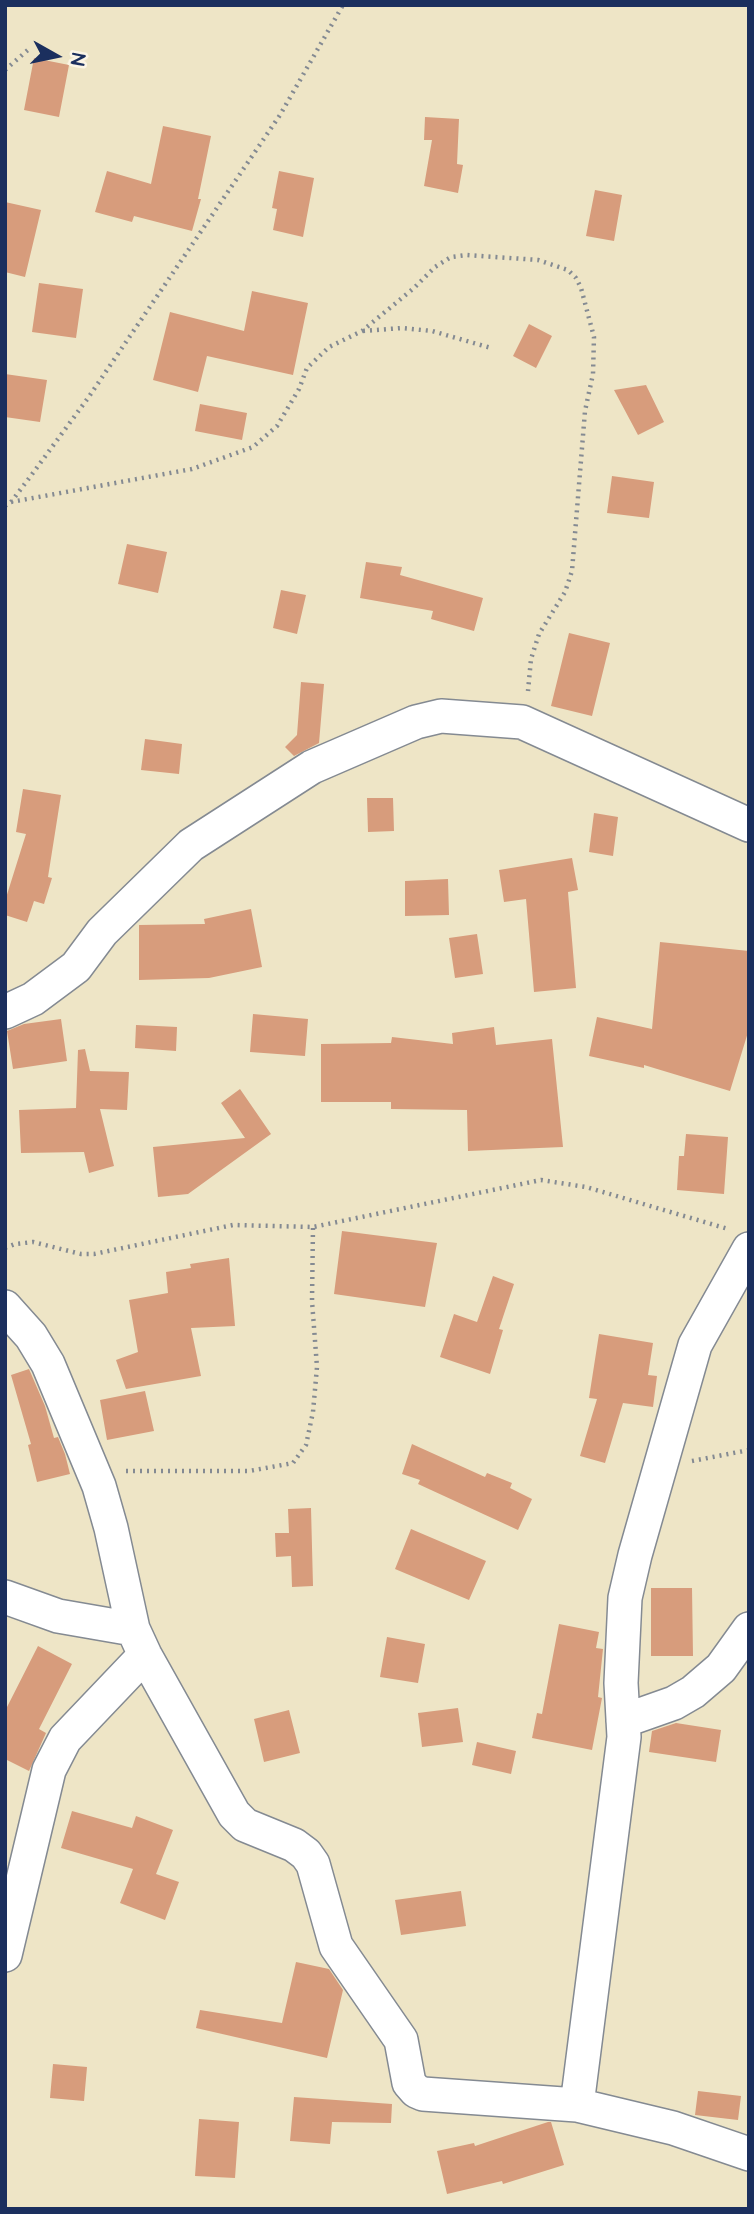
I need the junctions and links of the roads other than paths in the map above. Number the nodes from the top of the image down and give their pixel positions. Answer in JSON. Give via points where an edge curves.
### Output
{"nodes":[{"id":1,"x":749,"y":825,"type":"edge"},
{"id":2,"x":5,"y":1012,"type":"edge"},
{"id":3,"x":743,"y":1240,"type":"edge"},
{"id":4,"x":5,"y":1307,"type":"edge"},
{"id":5,"x":5,"y":1597,"type":"edge"},
{"id":6,"x":749,"y":1629,"type":"edge"},
{"id":7,"x":139,"y":1642,"type":"junction"},
{"id":8,"x":623,"y":1721,"type":"junction"},
{"id":9,"x":5,"y":1955,"type":"edge"},
{"id":10,"x":577,"y":2105,"type":"junction"},
{"id":11,"x":749,"y":2154,"type":"edge"}],
"edges":[{"from":1,"to":2,"type":"street","via":[[522,722],[442,716],[416,722],[312,767],[191,845],[102,932],[76,967],[33,999]]},
{"from":3,"to":8,"type":"street","via":[[695,1345],[635,1555],[625,1598]]},
{"from":4,"to":7,"type":"street","via":[[32,1336],[48,1364],[92,1470]]},
{"from":5,"to":7,"type":"street"},
{"from":6,"to":8,"type":"street","via":[[721,1668],[693,1692]]},
{"from":7,"to":9,"type":"street","via":[[65,1739],[49,1770]]},
{"from":7,"to":10,"type":"street","via":[[234,1814],[245,1825],[294,1845],[313,1864],[336,1946],[401,2040],[409,2083],[416,2091]]},
{"from":8,"to":10,"type":"street"},
{"from":10,"to":11,"type":"street","via":[[673,2128]]}]}
